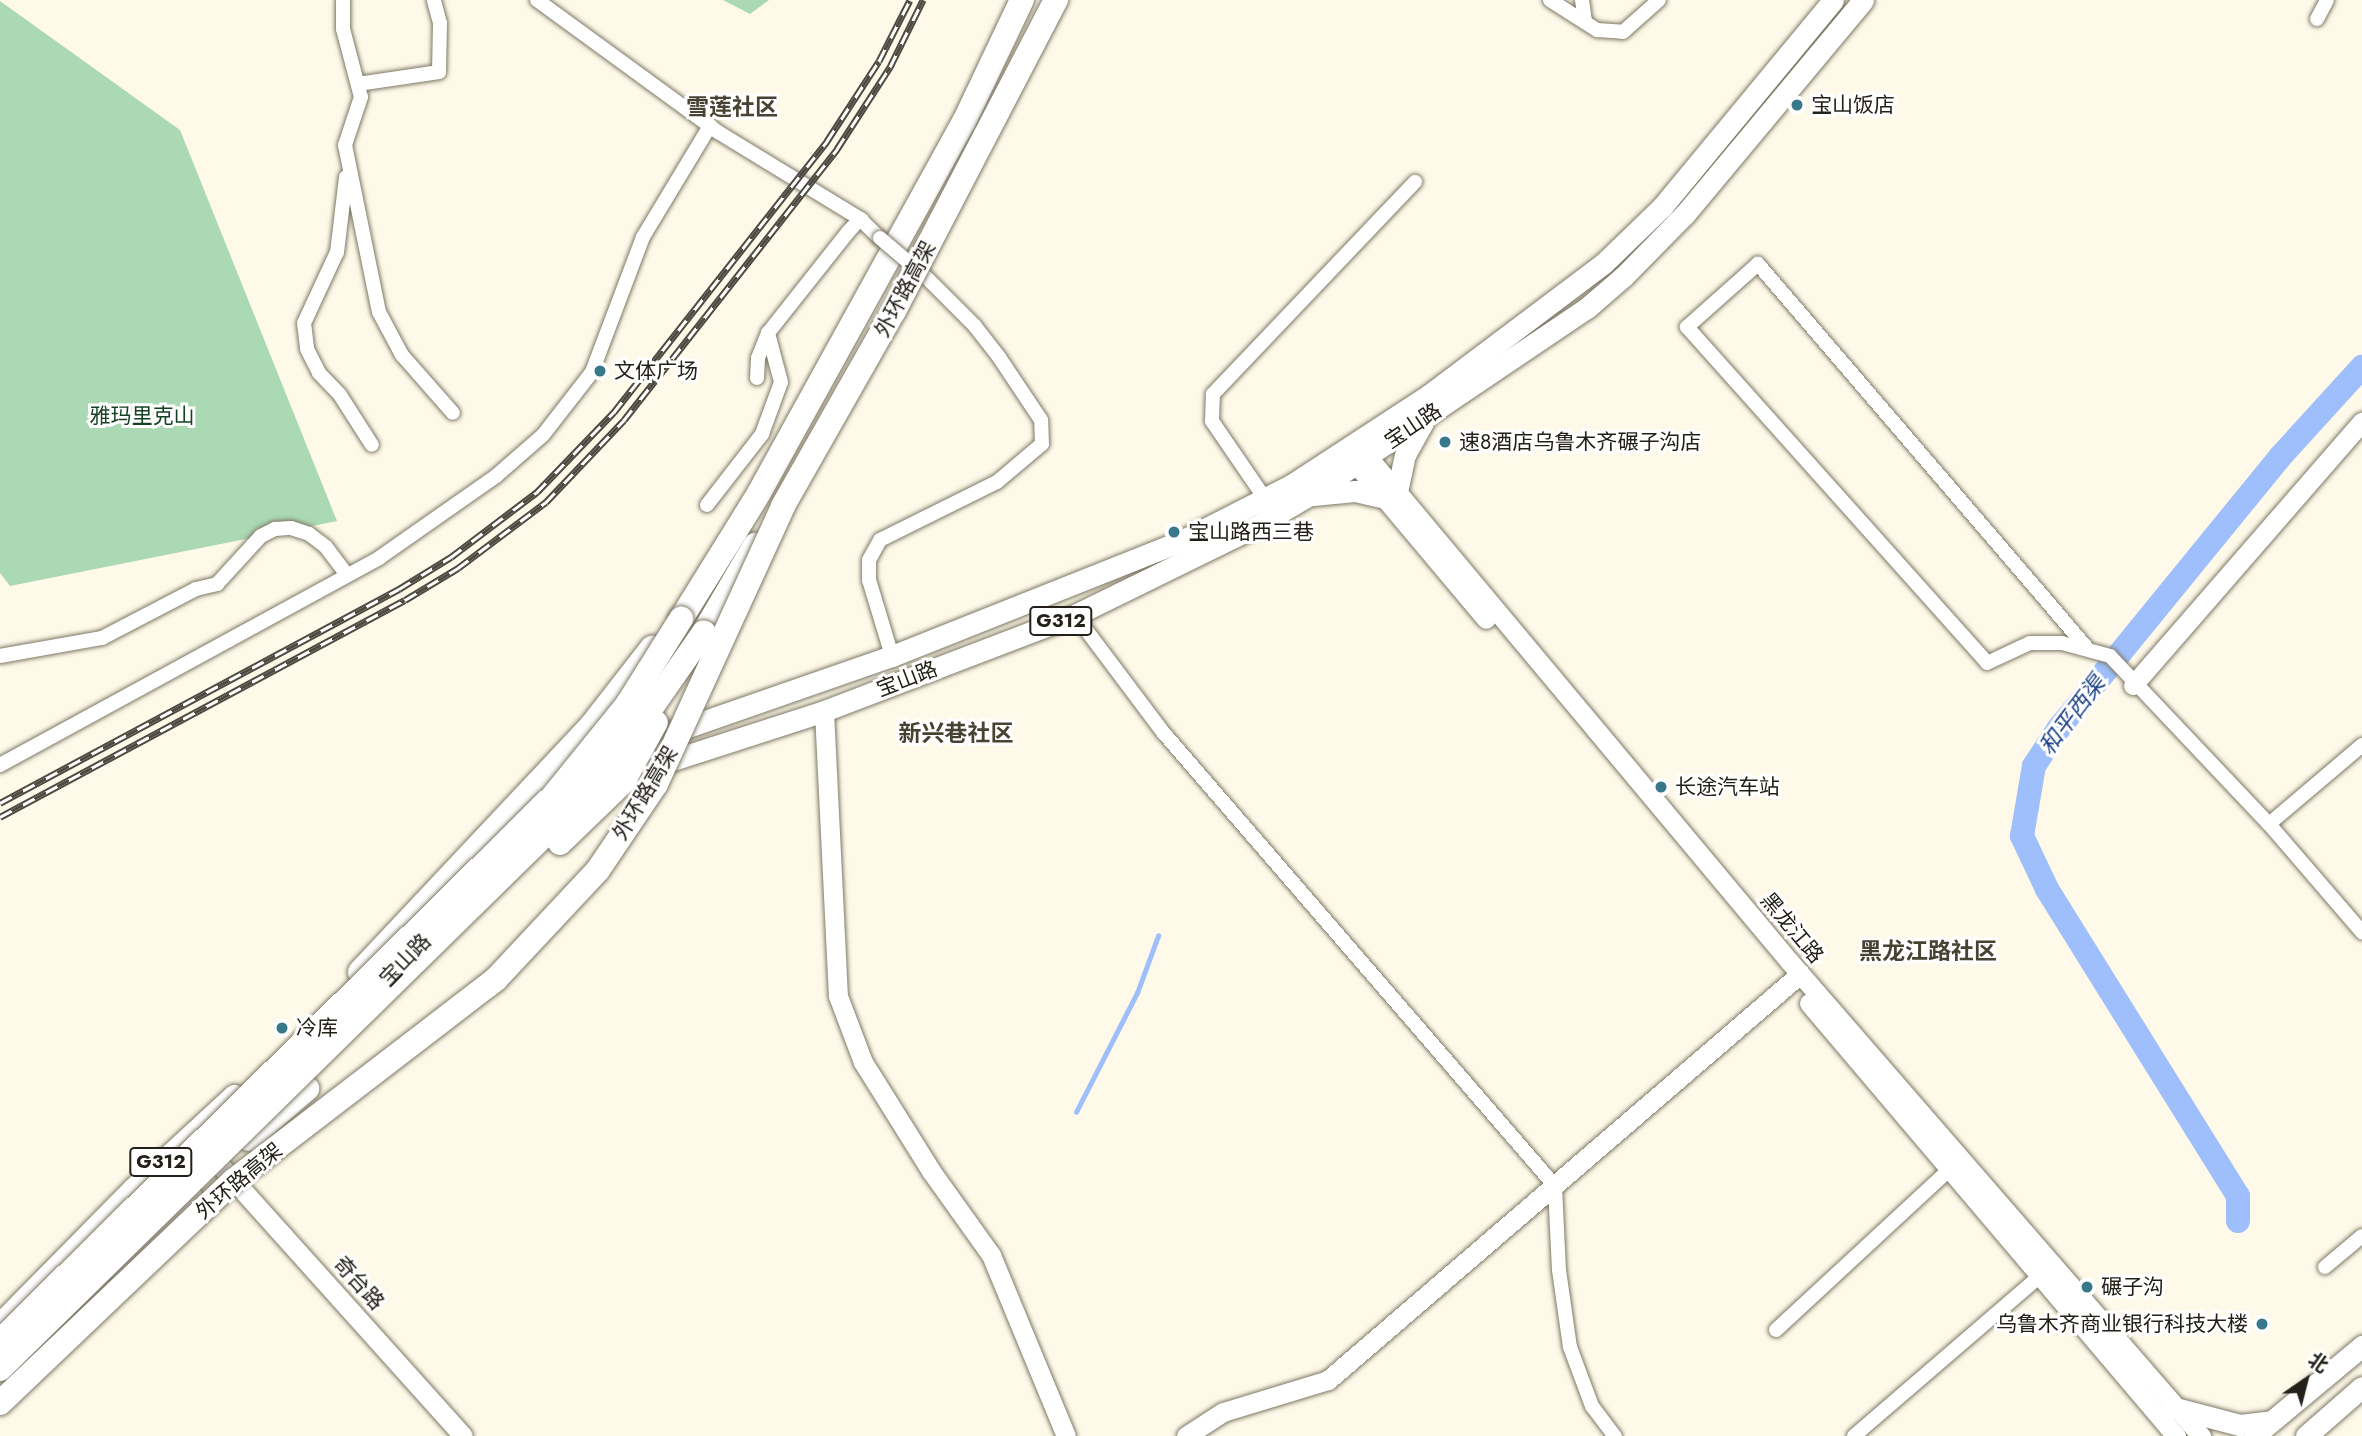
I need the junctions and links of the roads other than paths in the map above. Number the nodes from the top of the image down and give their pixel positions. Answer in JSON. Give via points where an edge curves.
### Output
{"nodes":[{"id":1,"x":343,"y":0,"type":"edge"},
{"id":2,"x":434,"y":0,"type":"edge"},
{"id":3,"x":537,"y":0,"type":"edge"},
{"id":4,"x":1022,"y":0,"type":"edge"},
{"id":5,"x":1038,"y":0,"type":"edge"},
{"id":6,"x":1053,"y":0,"type":"edge"},
{"id":7,"x":1550,"y":0,"type":"edge"},
{"id":8,"x":1582,"y":0,"type":"edge"},
{"id":9,"x":1658,"y":0,"type":"edge"},
{"id":10,"x":1832,"y":0,"type":"edge"},
{"id":11,"x":1863,"y":0,"type":"edge"},
{"id":12,"x":2328,"y":0,"type":"edge"},
{"id":13,"x":1643,"y":7,"type":"edge"},
{"id":14,"x":2317,"y":19,"type":"dead end"},
{"id":15,"x":1585,"y":22,"type":"junction"},
{"id":16,"x":358,"y":84,"type":"junction"},
{"id":17,"x":710,"y":126,"type":"junction"},
{"id":18,"x":348,"y":158,"type":"junction"},
{"id":19,"x":1415,"y":182,"type":"dead end"},
{"id":20,"x":862,"y":220,"type":"junction"},
{"id":21,"x":768,"y":332,"type":"junction"},
{"id":22,"x":757,"y":378,"type":"dead end"},
{"id":23,"x":453,"y":413,"type":"dead end"},
{"id":24,"x":1426,"y":417,"type":"junction"},
{"id":25,"x":2362,"y":422,"type":"edge"},
{"id":26,"x":372,"y":445,"type":"dead end"},
{"id":27,"x":1356,"y":454,"type":"junction"},
{"id":28,"x":1391,"y":495,"type":"junction"},
{"id":29,"x":1308,"y":496,"type":"junction"},
{"id":30,"x":1266,"y":500,"type":"junction"},
{"id":31,"x":707,"y":506,"type":"dead end"},
{"id":32,"x":347,"y":575,"type":"junction"},
{"id":33,"x":695,"y":592,"type":"junction"},
{"id":34,"x":1075,"y":615,"type":"junction"},
{"id":35,"x":705,"y":632,"type":"junction"},
{"id":36,"x":2087,"y":648,"type":"junction"},
{"id":37,"x":0,"y":656,"type":"edge"},
{"id":38,"x":892,"y":656,"type":"junction"},
{"id":39,"x":2133,"y":684,"type":"junction"},
{"id":40,"x":824,"y":711,"type":"junction"},
{"id":41,"x":2362,"y":745,"type":"edge"},
{"id":42,"x":0,"y":765,"type":"edge"},
{"id":43,"x":2269,"y":824,"type":"junction"},
{"id":44,"x":2362,"y":933,"type":"edge"},
{"id":45,"x":1795,"y":977,"type":"junction"},
{"id":46,"x":328,"y":1007,"type":"junction"},
{"id":47,"x":219,"y":1164,"type":"junction"},
{"id":48,"x":1951,"y":1168,"type":"junction"},
{"id":49,"x":1555,"y":1186,"type":"junction"},
{"id":50,"x":2362,"y":1236,"type":"edge"},
{"id":51,"x":2325,"y":1268,"type":"dead end"},
{"id":52,"x":2041,"y":1275,"type":"junction"},
{"id":53,"x":0,"y":1323,"type":"edge"},
{"id":54,"x":1776,"y":1330,"type":"dead end"},
{"id":55,"x":0,"y":1342,"type":"edge"},
{"id":56,"x":2362,"y":1346,"type":"edge"},
{"id":57,"x":0,"y":1369,"type":"edge"},
{"id":58,"x":2362,"y":1387,"type":"edge"},
{"id":59,"x":0,"y":1389,"type":"edge"},
{"id":60,"x":0,"y":1403,"type":"edge"},
{"id":61,"x":0,"y":1408,"type":"edge"},
{"id":62,"x":2175,"y":1408,"type":"junction"},
{"id":63,"x":2274,"y":1420,"type":"junction"},
{"id":64,"x":2314,"y":1433,"type":"edge"},
{"id":65,"x":463,"y":1436,"type":"edge"},
{"id":66,"x":1066,"y":1436,"type":"edge"},
{"id":67,"x":1186,"y":1436,"type":"edge"},
{"id":68,"x":1615,"y":1436,"type":"edge"},
{"id":69,"x":1854,"y":1436,"type":"edge"},
{"id":70,"x":2176,"y":1436,"type":"edge"},
{"id":71,"x":2201,"y":1436,"type":"edge"},
{"id":72,"x":2253,"y":1436,"type":"edge"}],
"edges":[{"from":1,"to":16,"type":"street","via":[[343,29]]},
{"from":2,"to":16,"type":"street","via":[[440,23],[439,72]]},
{"from":3,"to":17,"type":"street"},
{"from":4,"to":33,"type":"highway","via":[[950,146],[759,493]]},
{"from":5,"to":59,"type":"highway","name":"外环路高架","via":[[878,313],[767,508],[639,786],[582,872],[480,981],[345,1088],[215,1181]]},
{"from":6,"to":35,"type":"highway"},
{"from":6,"to":60,"type":"highway","name":"外环路高架","bridge":true,"via":[[894,311],[783,506],[656,784],[597,870],[496,979],[233,1181]]},
{"from":7,"to":15,"type":"street"},
{"from":8,"to":15,"type":"street"},
{"from":9,"to":13,"type":"street"},
{"from":10,"to":27,"type":"main road","name":"宝山路","number":"G312","via":[[1662,207],[1604,264]]},
{"from":11,"to":24,"type":"main road","name":"宝山路","number":"G312","via":[[1685,214],[1624,276],[1587,308]]},
{"from":12,"to":14,"type":"street"},
{"from":13,"to":15,"type":"street","via":[[1623,32],[1597,30]]},
{"from":16,"to":18,"type":"street","via":[[361,97],[345,145]]},
{"from":17,"to":20,"type":"street"},
{"from":17,"to":32,"type":"street","via":[[643,237],[592,372],[572,402],[544,435],[496,476]]},
{"from":18,"to":23,"type":"street","via":[[379,312],[402,355]]},
{"from":18,"to":26,"type":"street","via":[[337,252],[304,323],[307,349],[319,373],[340,395]]},
{"from":19,"to":30,"type":"street","via":[[1213,394],[1212,421]]},
{"from":20,"to":21,"type":"street"},
{"from":20,"to":38,"type":"street","bridge":true,"via":[[975,326],[1041,420],[1042,444],[998,482],[880,540],[869,560],[869,580]]},
{"from":21,"to":22,"type":"street","via":[[758,358]]},
{"from":21,"to":31,"type":"street","via":[[781,382],[762,434]]},
{"from":24,"to":27,"type":"main road","name":"宝山路","number":"G312"},
{"from":24,"to":28,"type":"main road","via":[[1405,454]]},
{"from":25,"to":39,"type":"street"},
{"from":27,"to":28,"type":"street","name":"黑龙江路"},
{"from":27,"to":29,"type":"main road","name":"宝山路","number":"G312"},
{"from":27,"to":30,"type":"main road","name":"宝山路","number":"G312"},
{"from":28,"to":29,"type":"main road","via":[[1355,491]]},
{"from":28,"to":45,"type":"street","name":"黑龙江路"},
{"from":29,"to":34,"type":"main road","name":"宝山路","number":"G312","via":[[1257,526]]},
{"from":30,"to":38,"type":"main road","name":"宝山路","number":"G312","via":[[1219,526]]},
{"from":32,"to":37,"type":"street","via":[[326,547],[309,534],[275,529],[261,536],[217,584],[195,589],[102,638]]},
{"from":32,"to":42,"type":"street"},
{"from":33,"to":46,"type":"highway","via":[[592,726],[428,895]]},
{"from":33,"to":55,"type":"highway","bridge":true,"via":[[627,705],[554,795]]},
{"from":34,"to":40,"type":"main road","name":"宝山路","number":"G312"},
{"from":34,"to":49,"type":"street","via":[[1162,731]]},
{"from":35,"to":47,"type":"highway","bridge":true,"via":[[623,782],[307,1089]]},
{"from":35,"to":57,"type":"highway","bridge":true,"via":[[645,717],[570,810]]},
{"from":36,"to":36,"type":"street","via":[[1758,264],[1687,327],[1987,663],[2030,643]]},
{"from":36,"to":39,"type":"street","via":[[2110,656]]},
{"from":38,"to":46,"type":"main road","name":"宝山路","number":"G312","via":[[597,759],[502,834]]},
{"from":39,"to":43,"type":"street"},
{"from":40,"to":47,"type":"main road","name":"宝山路","number":"G312","via":[[610,781],[518,845],[333,1035]]},
{"from":40,"to":66,"type":"street","via":[[838,996],[863,1062],[931,1171],[991,1255]]},
{"from":41,"to":43,"type":"street"},
{"from":43,"to":44,"type":"street"},
{"from":45,"to":48,"type":"street","name":"黑龙江路"},
{"from":45,"to":49,"type":"street"},
{"from":45,"to":62,"type":"street","name":"黑龙江路"},
{"from":46,"to":53,"type":"main road","name":"宝山路","number":"G312","via":[[132,1189]]},
{"from":47,"to":61,"type":"main road","name":"宝山路","number":"G312"},
{"from":47,"to":65,"type":"street","name":"奇台路"},
{"from":48,"to":52,"type":"street","name":"黑龙江路"},
{"from":48,"to":54,"type":"street"},
{"from":49,"to":67,"type":"street","via":[[1328,1380],[1223,1412]]},
{"from":49,"to":68,"type":"street","via":[[1559,1270],[1570,1346],[1592,1406]]},
{"from":50,"to":51,"type":"street"},
{"from":52,"to":69,"type":"street"},
{"from":52,"to":70,"type":"street","name":"黑龙江路"},
{"from":56,"to":63,"type":"main road"},
{"from":58,"to":64,"type":"main road"},
{"from":62,"to":63,"type":"main road","via":[[2240,1425]]},
{"from":62,"to":71,"type":"street","name":"黑龙江路"},
{"from":63,"to":72,"type":"main road"}]}
